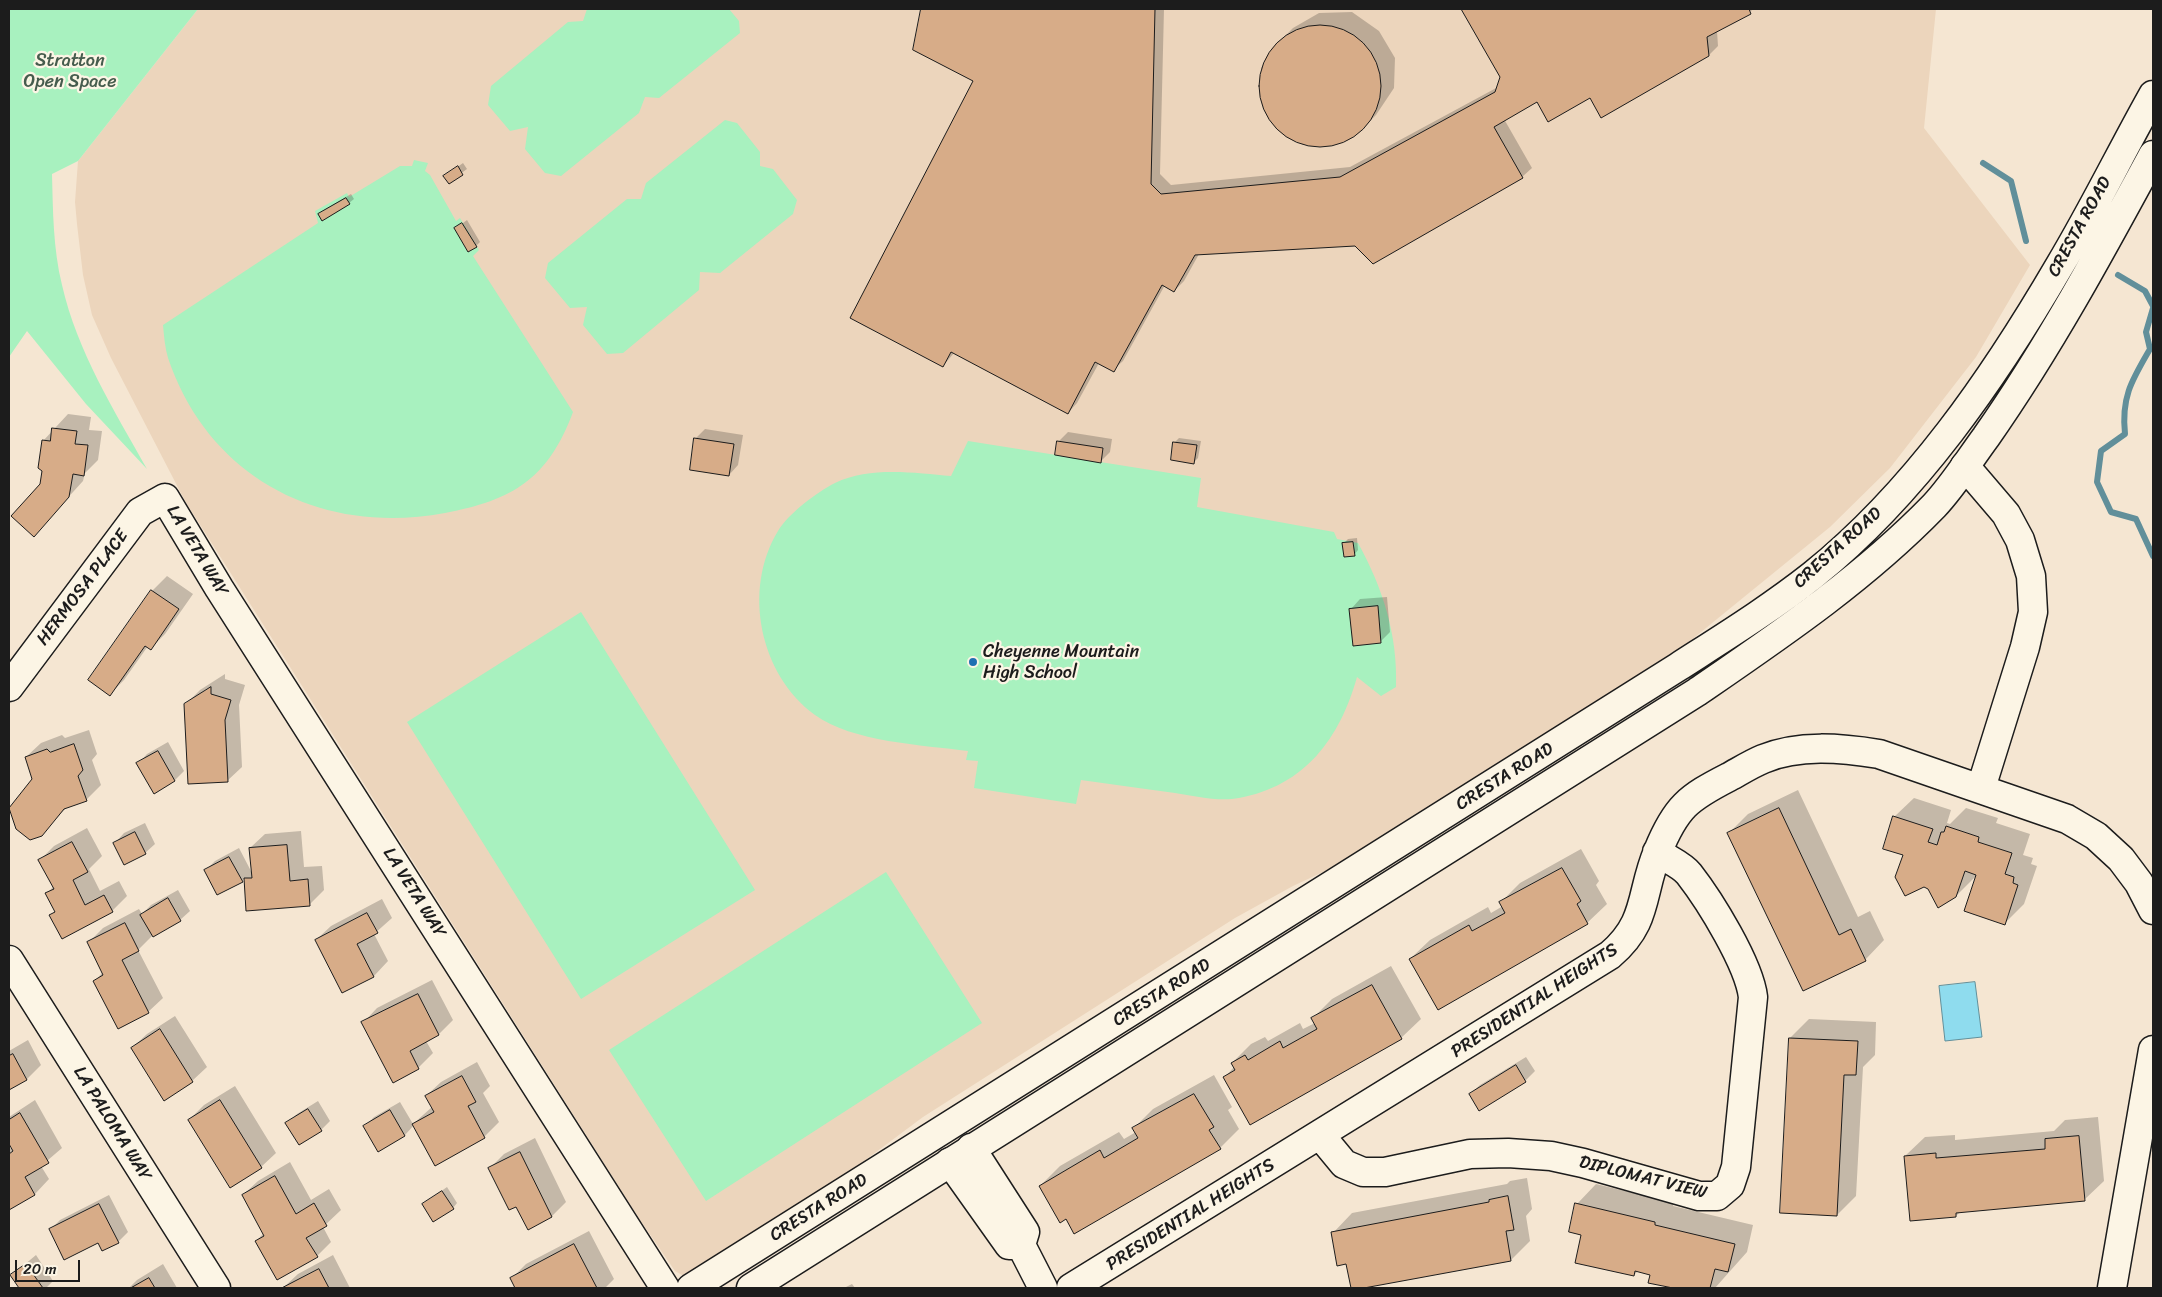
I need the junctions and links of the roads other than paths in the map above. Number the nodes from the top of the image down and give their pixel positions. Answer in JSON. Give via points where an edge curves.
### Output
{"nodes":[{"id":1,"x":2153,"y":96,"type":"edge"},
{"id":2,"x":2153,"y":155,"type":"edge"},
{"id":3,"x":1965,"y":466,"type":"junction"},
{"id":4,"x":164,"y":498,"type":"joint"},
{"id":5,"x":9,"y":686,"type":"edge"},
{"id":6,"x":1981,"y":788,"type":"junction"},
{"id":7,"x":1657,"y":852,"type":"junction"},
{"id":8,"x":2153,"y":910,"type":"edge"},
{"id":9,"x":9,"y":960,"type":"edge"},
{"id":10,"x":2153,"y":1050,"type":"edge"},
{"id":11,"x":1320,"y":1135,"type":"junction"},
{"id":12,"x":961,"y":1155,"type":"junction"},
{"id":13,"x":216,"y":1288,"type":"edge"},
{"id":14,"x":664,"y":1288,"type":"edge"},
{"id":15,"x":692,"y":1288,"type":"edge"},
{"id":16,"x":751,"y":1288,"type":"edge"},
{"id":17,"x":1043,"y":1288,"type":"edge"},
{"id":18,"x":1071,"y":1288,"type":"edge"},
{"id":19,"x":2112,"y":1288,"type":"edge"}],
"edges":[{"from":1,"to":15,"type":"street","name":"CRESTA ROAD","via":[[2060,265],[1971,403],[1912,478],[1813,575],[1669,673]]},
{"from":2,"to":3,"type":"street","name":"CRESTA ROAD","via":[[2081,287],[2032,368]]},
{"from":3,"to":6,"type":"street","via":[[2006,514],[2020,540],[2032,576],[2033,612],[2025,648]]},
{"from":3,"to":12,"type":"street","name":"CRESTA ROAD","via":[[1935,504],[1876,561],[1696,692]]},
{"from":4,"to":5,"type":"street","name":"HERMOSA PLACE","via":[[140,512]]},
{"from":4,"to":14,"type":"street","name":"LA VETA WAY"},
{"from":6,"to":7,"type":"street","name":"PRESIDENTIAL HEIGHTS","via":[[1879,754],[1847,749],[1792,750],[1763,759],[1700,792],[1684,804],[1672,819]]},
{"from":6,"to":8,"type":"street","name":"PRESIDENTIAL HEIGHTS","via":[[2068,819],[2096,836],[2121,859]]},
{"from":7,"to":11,"type":"street","name":"PRESIDENTIAL HEIGHTS","via":[[1635,927],[1625,943],[1610,956]]},
{"from":7,"to":11,"type":"street","name":"DIPLOMAT VIEW","via":[[1688,873],[1720,923],[1751,982],[1753,997],[1736,1167],[1730,1185],[1717,1196],[1698,1196],[1551,1156],[1508,1153],[1470,1154],[1385,1172],[1363,1172],[1344,1164]]},
{"from":9,"to":13,"type":"street","name":"LA PALOMA WAY"},
{"from":10,"to":19,"type":"street"},
{"from":11,"to":18,"type":"street","name":"PRESIDENTIAL HEIGHTS"},
{"from":12,"to":16,"type":"street","name":"CRESTA ROAD"},
{"from":12,"to":17,"type":"street","via":[[1009,1245],[1021,1246]]}]}
